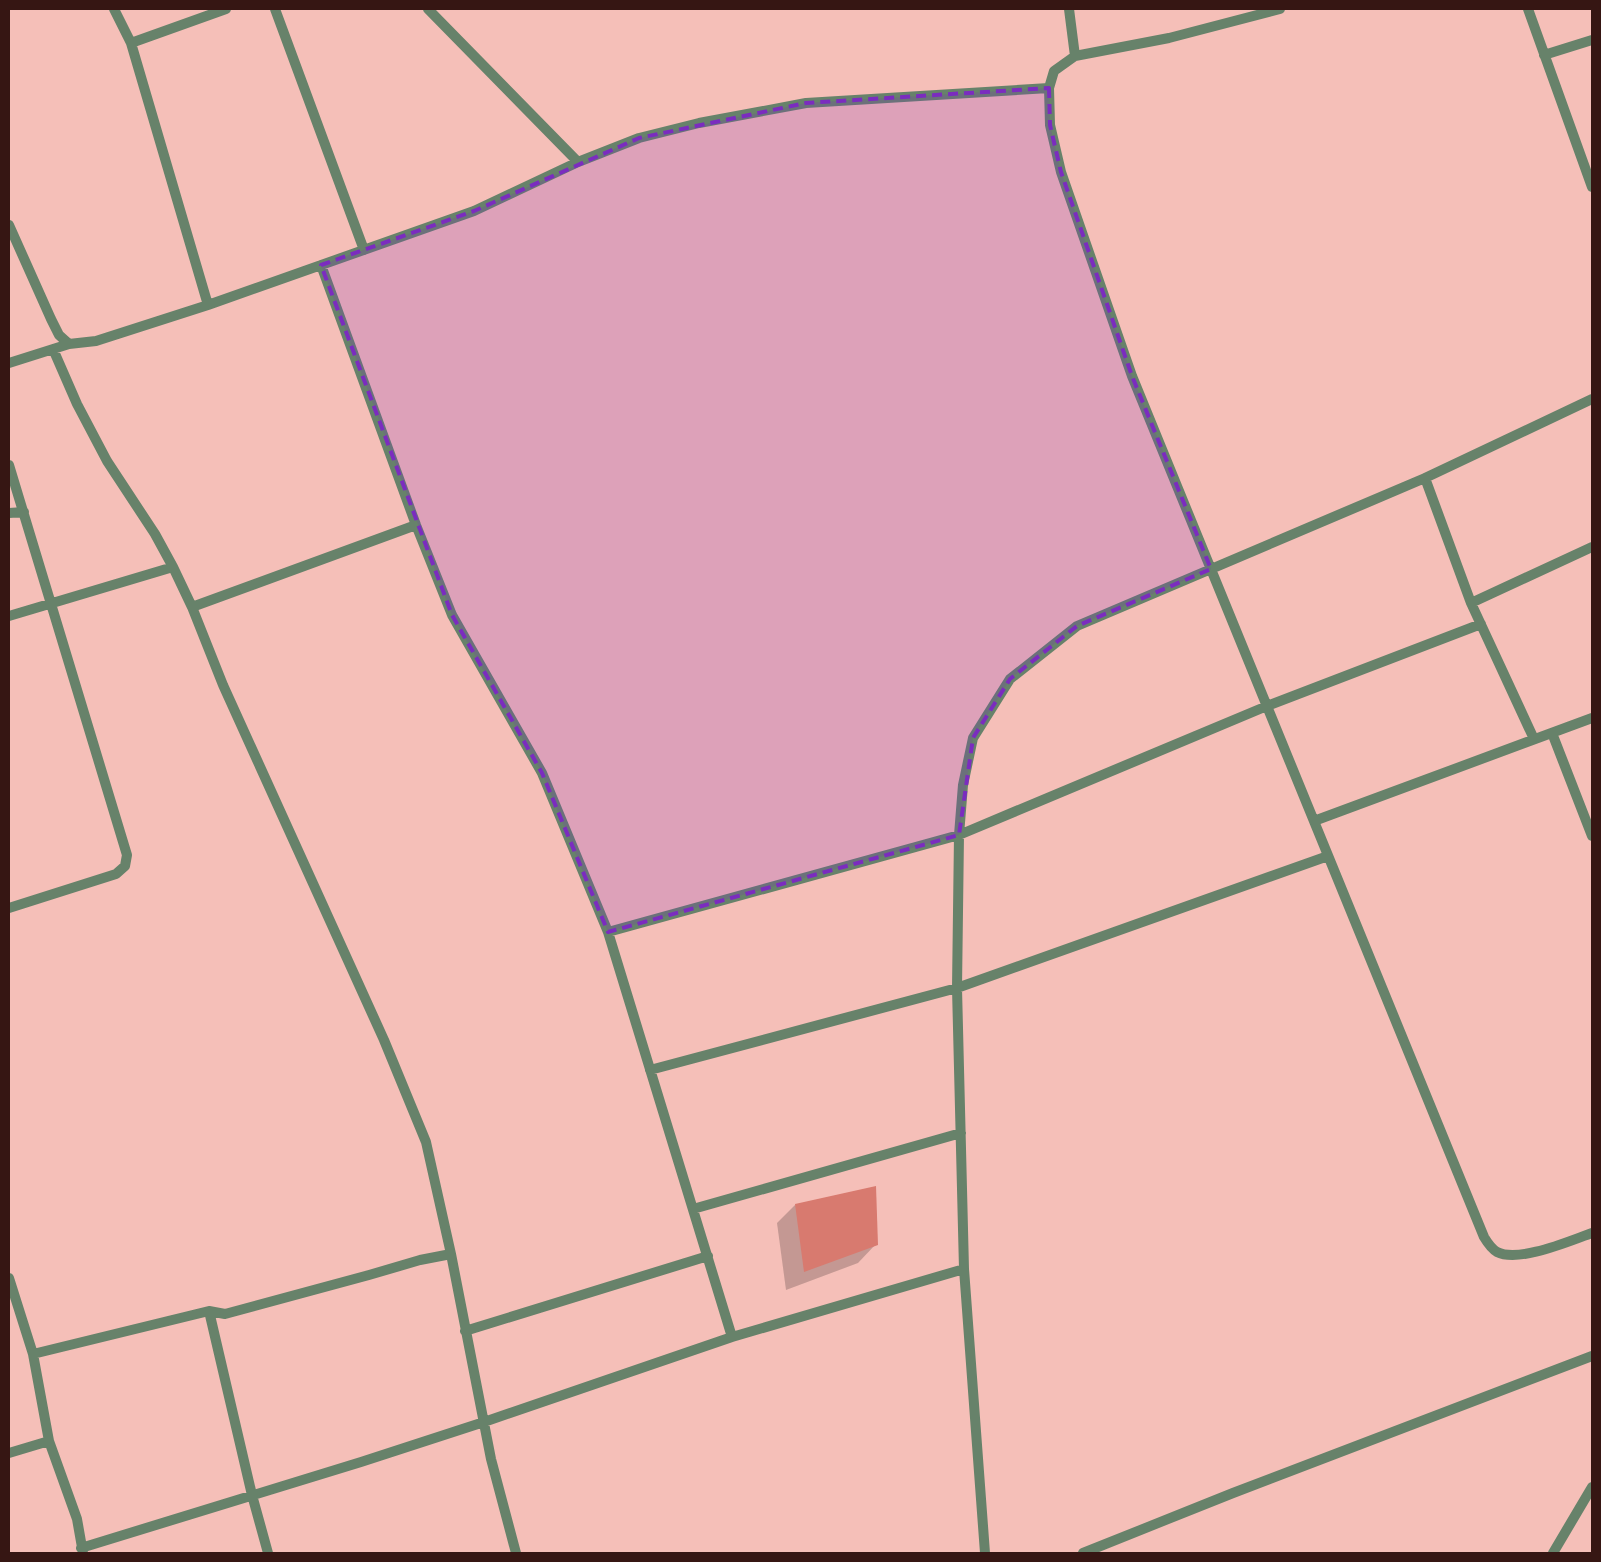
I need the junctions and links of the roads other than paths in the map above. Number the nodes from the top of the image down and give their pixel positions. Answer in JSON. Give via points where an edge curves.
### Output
{"nodes":[{"id":1,"x":114,"y":9,"type":"edge"},
{"id":2,"x":226,"y":9,"type":"edge"},
{"id":3,"x":275,"y":9,"type":"edge"},
{"id":4,"x":428,"y":9,"type":"edge"},
{"id":5,"x":1068,"y":9,"type":"edge"},
{"id":6,"x":1280,"y":9,"type":"edge"},
{"id":7,"x":1528,"y":9,"type":"edge"},
{"id":8,"x":1592,"y":40,"type":"edge"},
{"id":9,"x":131,"y":43,"type":"junction"},
{"id":10,"x":1544,"y":54,"type":"junction"},
{"id":11,"x":1076,"y":56,"type":"junction"},
{"id":12,"x":1049,"y":88,"type":"junction"},
{"id":13,"x":578,"y":162,"type":"junction"},
{"id":14,"x":1592,"y":187,"type":"edge"},
{"id":15,"x":9,"y":225,"type":"edge"},
{"id":16,"x":364,"y":250,"type":"junction"},
{"id":17,"x":321,"y":265,"type":"junction"},
{"id":18,"x":208,"y":305,"type":"junction"},
{"id":19,"x":69,"y":344,"type":"junction"},
{"id":20,"x":53,"y":349,"type":"junction"},
{"id":21,"x":9,"y":363,"type":"edge"},
{"id":22,"x":1592,"y":399,"type":"edge"},
{"id":23,"x":9,"y":465,"type":"edge"},
{"id":24,"x":1425,"y":478,"type":"junction"},
{"id":25,"x":9,"y":512,"type":"edge"},
{"id":26,"x":24,"y":512,"type":"junction"},
{"id":27,"x":416,"y":526,"type":"junction"},
{"id":28,"x":1592,"y":547,"type":"edge"},
{"id":29,"x":173,"y":567,"type":"junction"},
{"id":30,"x":1211,"y":569,"type":"junction"},
{"id":31,"x":52,"y":603,"type":"junction"},
{"id":32,"x":1471,"y":603,"type":"junction"},
{"id":33,"x":192,"y":608,"type":"junction"},
{"id":34,"x":9,"y":616,"type":"edge"},
{"id":35,"x":1481,"y":624,"type":"junction"},
{"id":36,"x":1267,"y":706,"type":"junction"},
{"id":37,"x":1592,"y":718,"type":"edge"},
{"id":38,"x":1552,"y":733,"type":"junction"},
{"id":39,"x":1534,"y":739,"type":"junction"},
{"id":40,"x":1314,"y":821,"type":"junction"},
{"id":41,"x":959,"y":834,"type":"junction"},
{"id":42,"x":1592,"y":836,"type":"edge"},
{"id":43,"x":1328,"y":856,"type":"junction"},
{"id":44,"x":9,"y":908,"type":"edge"},
{"id":45,"x":608,"y":932,"type":"junction"},
{"id":46,"x":957,"y":988,"type":"junction"},
{"id":47,"x":650,"y":1070,"type":"junction"},
{"id":48,"x":961,"y":1133,"type":"junction"},
{"id":49,"x":693,"y":1209,"type":"junction"},
{"id":50,"x":1592,"y":1233,"type":"edge"},
{"id":51,"x":450,"y":1254,"type":"junction"},
{"id":52,"x":708,"y":1256,"type":"junction"},
{"id":53,"x":964,"y":1269,"type":"junction"},
{"id":54,"x":9,"y":1278,"type":"edge"},
{"id":55,"x":209,"y":1310,"type":"junction"},
{"id":56,"x":465,"y":1331,"type":"junction"},
{"id":57,"x":732,"y":1337,"type":"junction"},
{"id":58,"x":33,"y":1354,"type":"junction"},
{"id":59,"x":1592,"y":1356,"type":"edge"},
{"id":60,"x":484,"y":1422,"type":"junction"},
{"id":61,"x":49,"y":1441,"type":"junction"},
{"id":62,"x":9,"y":1453,"type":"edge"},
{"id":63,"x":1592,"y":1488,"type":"edge"},
{"id":64,"x":252,"y":1495,"type":"junction"},
{"id":65,"x":82,"y":1551,"type":"edge"},
{"id":66,"x":268,"y":1553,"type":"edge"},
{"id":67,"x":516,"y":1553,"type":"edge"},
{"id":68,"x":984,"y":1553,"type":"edge"},
{"id":69,"x":1083,"y":1553,"type":"edge"},
{"id":70,"x":1553,"y":1553,"type":"edge"}],
"edges":[{"from":1,"to":9,"type":"street"},
{"from":2,"to":9,"type":"street"},
{"from":3,"to":16,"type":"street"},
{"from":4,"to":13,"type":"street"},
{"from":5,"to":11,"type":"street"},
{"from":6,"to":11,"type":"street","via":[[1169,38]]},
{"from":7,"to":10,"type":"street"},
{"from":8,"to":10,"type":"street"},
{"from":9,"to":18,"type":"street"},
{"from":10,"to":14,"type":"street"},
{"from":11,"to":12,"type":"street","via":[[1054,71]]},
{"from":12,"to":13,"type":"street","via":[[806,103],[699,123],[640,138]]},
{"from":12,"to":30,"type":"street","via":[[1050,125],[1061,172],[1132,376]]},
{"from":13,"to":16,"type":"street","via":[[474,211]]},
{"from":15,"to":19,"type":"street","via":[[51,319]]},
{"from":16,"to":17,"type":"street"},
{"from":17,"to":18,"type":"street"},
{"from":17,"to":27,"type":"street"},
{"from":18,"to":19,"type":"street","via":[[96,341]]},
{"from":19,"to":20,"type":"street"},
{"from":20,"to":21,"type":"street"},
{"from":20,"to":29,"type":"street","via":[[107,461]]},
{"from":22,"to":24,"type":"street"},
{"from":23,"to":26,"type":"street"},
{"from":24,"to":30,"type":"street"},
{"from":24,"to":32,"type":"street"},
{"from":25,"to":26,"type":"street"},
{"from":26,"to":31,"type":"street"},
{"from":27,"to":33,"type":"street"},
{"from":27,"to":45,"type":"street","via":[[452,615],[542,773]]},
{"from":28,"to":32,"type":"street"},
{"from":29,"to":31,"type":"street"},
{"from":29,"to":33,"type":"street"},
{"from":30,"to":36,"type":"street"},
{"from":30,"to":41,"type":"street","via":[[1078,626],[1010,679],[973,738],[963,785]]},
{"from":31,"to":34,"type":"street"},
{"from":31,"to":44,"type":"street","via":[[127,855],[125,866],[116,874]]},
{"from":32,"to":35,"type":"street"},
{"from":33,"to":51,"type":"street","via":[[223,685],[384,1040],[426,1142]]},
{"from":35,"to":36,"type":"street"},
{"from":35,"to":39,"type":"street"},
{"from":36,"to":40,"type":"street"},
{"from":36,"to":41,"type":"street"},
{"from":37,"to":38,"type":"street"},
{"from":38,"to":39,"type":"street"},
{"from":38,"to":42,"type":"street"},
{"from":39,"to":40,"type":"street"},
{"from":40,"to":43,"type":"street"},
{"from":41,"to":45,"type":"street"},
{"from":41,"to":46,"type":"street"},
{"from":43,"to":46,"type":"street"},
{"from":43,"to":50,"type":"street","via":[[1484,1237],[1495,1252],[1511,1256]]},
{"from":45,"to":47,"type":"street"},
{"from":46,"to":47,"type":"street"},
{"from":46,"to":48,"type":"street"},
{"from":47,"to":49,"type":"street"},
{"from":48,"to":49,"type":"street"},
{"from":48,"to":53,"type":"street"},
{"from":49,"to":52,"type":"street"},
{"from":51,"to":55,"type":"street","via":[[225,1314]]},
{"from":51,"to":56,"type":"street"},
{"from":52,"to":56,"type":"street"},
{"from":52,"to":57,"type":"street"},
{"from":53,"to":57,"type":"street"},
{"from":53,"to":68,"type":"street"},
{"from":54,"to":58,"type":"street"},
{"from":55,"to":58,"type":"street"},
{"from":55,"to":64,"type":"street"},
{"from":56,"to":60,"type":"street"},
{"from":57,"to":60,"type":"street"},
{"from":58,"to":61,"type":"street"},
{"from":59,"to":69,"type":"street"},
{"from":60,"to":64,"type":"street"},
{"from":60,"to":67,"type":"street"},
{"from":61,"to":62,"type":"street"},
{"from":61,"to":65,"type":"street","via":[[77,1519]]},
{"from":63,"to":70,"type":"street"},
{"from":64,"to":65,"type":"street"},
{"from":64,"to":66,"type":"street"}]}
